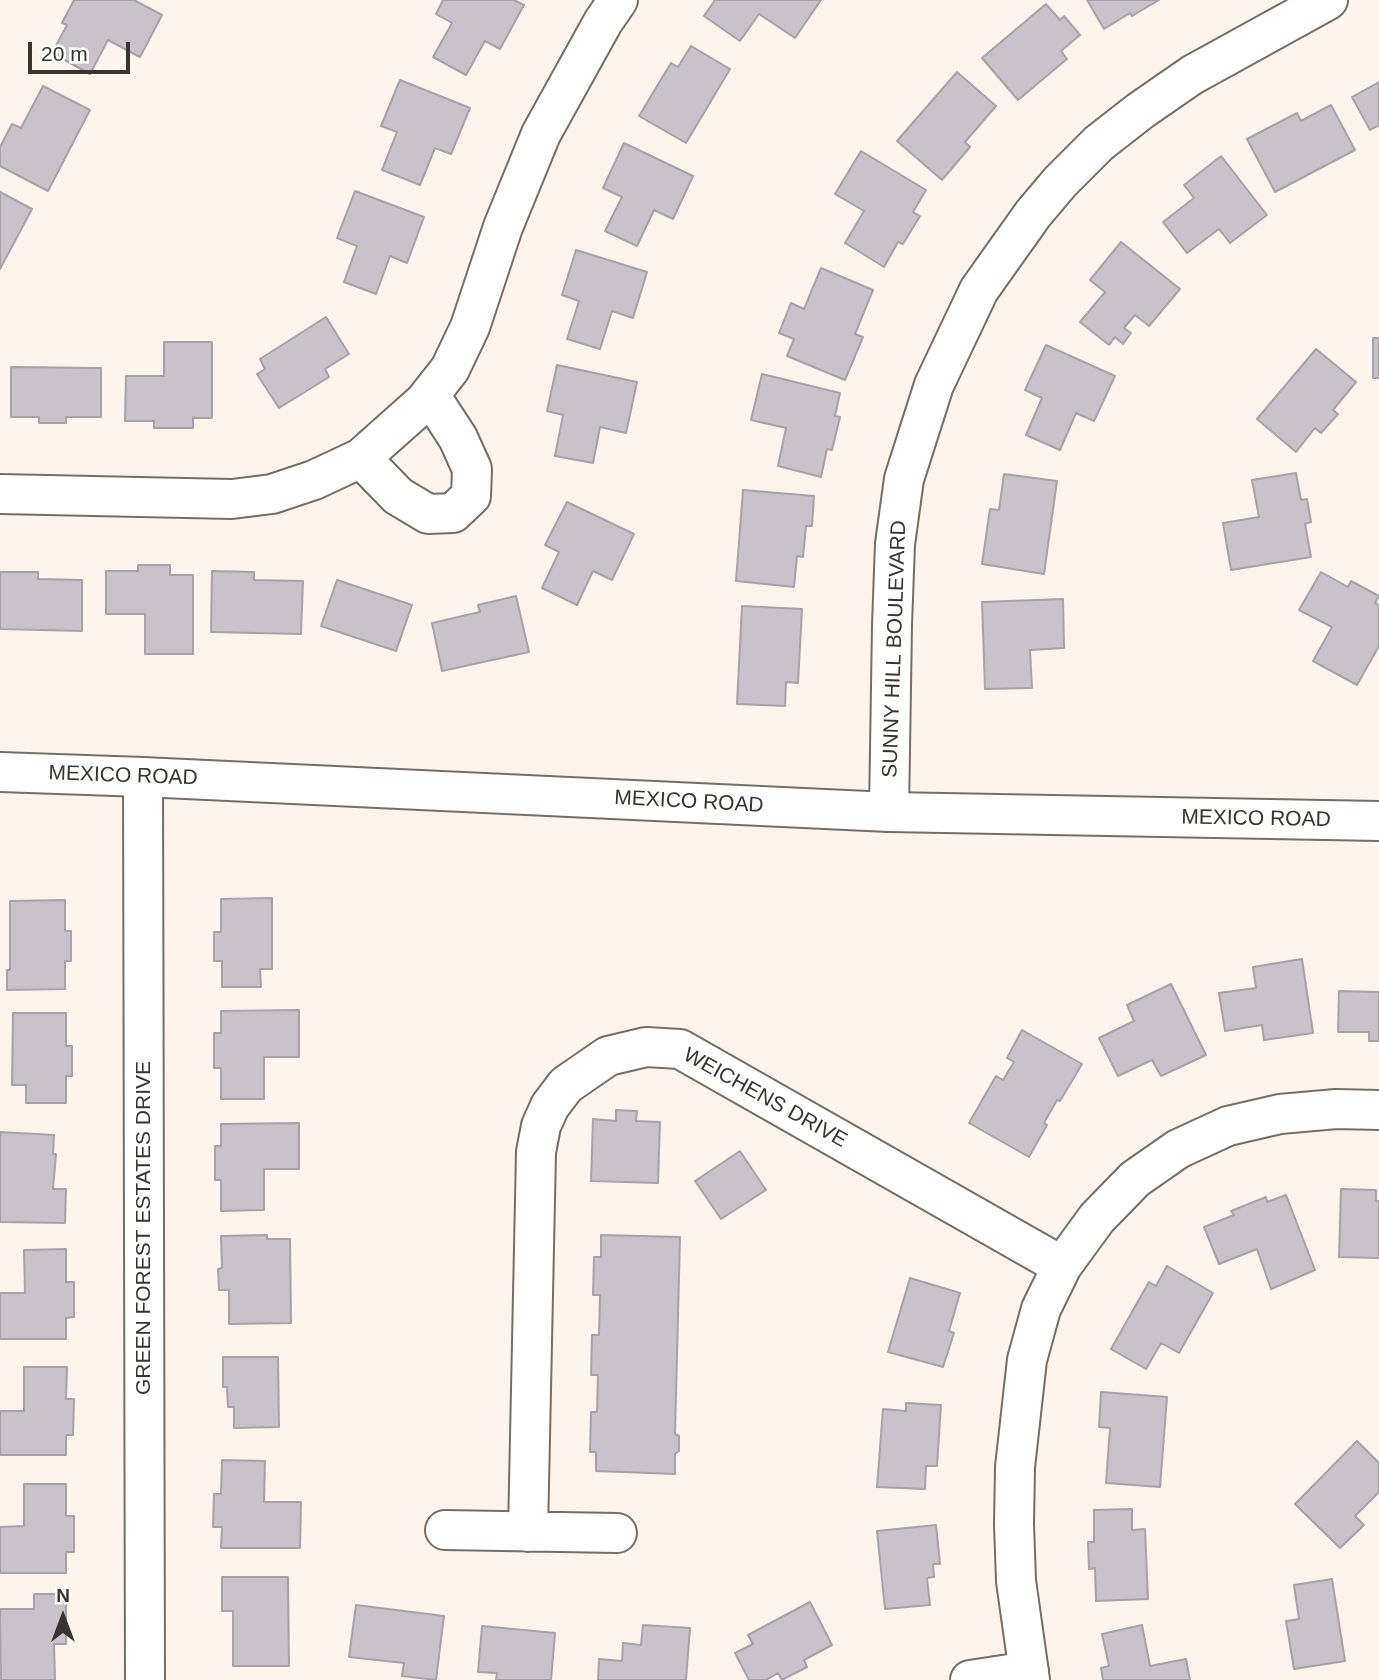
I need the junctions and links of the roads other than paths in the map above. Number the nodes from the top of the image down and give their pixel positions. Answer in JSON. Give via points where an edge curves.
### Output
{"nodes":[{"id":1,"x":618,"y":0,"type":"edge"},
{"id":2,"x":1328,"y":0,"type":"edge"},
{"id":3,"x":430,"y":395,"type":"junction"},
{"id":4,"x":361,"y":458,"type":"junction"},
{"id":5,"x":0,"y":494,"type":"edge"},
{"id":6,"x":0,"y":772,"type":"edge"},
{"id":7,"x":143,"y":777,"type":"junction"},
{"id":8,"x":890,"y":812,"type":"junction"},
{"id":9,"x":1379,"y":821,"type":"edge"},
{"id":10,"x":1379,"y":1110,"type":"edge"},
{"id":11,"x":1062,"y":1266,"type":"junction"},
{"id":12,"x":445,"y":1530,"type":"dead end"},
{"id":13,"x":528,"y":1532,"type":"junction"},
{"id":14,"x":617,"y":1533,"type":"dead end"},
{"id":15,"x":1029,"y":1676,"type":"edge"},
{"id":16,"x":145,"y":1680,"type":"edge"},
{"id":17,"x":970,"y":1680,"type":"edge"}],
"edges":[{"from":1,"to":3,"type":"street","via":[[541,134],[503,227],[470,327],[450,369]]},
{"from":2,"to":8,"type":"street","name":"SUNNY HILL BOULEVARD","via":[[1192,75],[1099,143],[1033,214],[979,290],[934,385],[904,479],[895,558]]},
{"from":3,"to":4,"type":"street"},
{"from":3,"to":4,"type":"street","via":[[472,469],[471,496],[453,513],[428,514],[398,496]]},
{"from":4,"to":5,"type":"street","via":[[314,481],[272,494],[232,499]]},
{"from":6,"to":7,"type":"street","name":"MEXICO ROAD"},
{"from":7,"to":8,"type":"street","name":"MEXICO ROAD"},
{"from":7,"to":16,"type":"street","name":"GREEN FOREST ESTATES DRIVE"},
{"from":8,"to":9,"type":"street","name":"MEXICO ROAD"},
{"from":10,"to":11,"type":"street","via":[[1280,1114],[1228,1126],[1178,1149],[1135,1179],[1097,1218]]},
{"from":11,"to":13,"type":"street","name":"WEICHENS DRIVE","via":[[680,1049],[646,1047],[608,1056],[584,1070],[558,1095],[541,1126],[536,1152]]},
{"from":11,"to":15,"type":"street","via":[[1041,1309],[1027,1360],[1016,1454],[1016,1581]]},
{"from":12,"to":13,"type":"street"},
{"from":13,"to":14,"type":"street"},
{"from":15,"to":17,"type":"street"}]}
